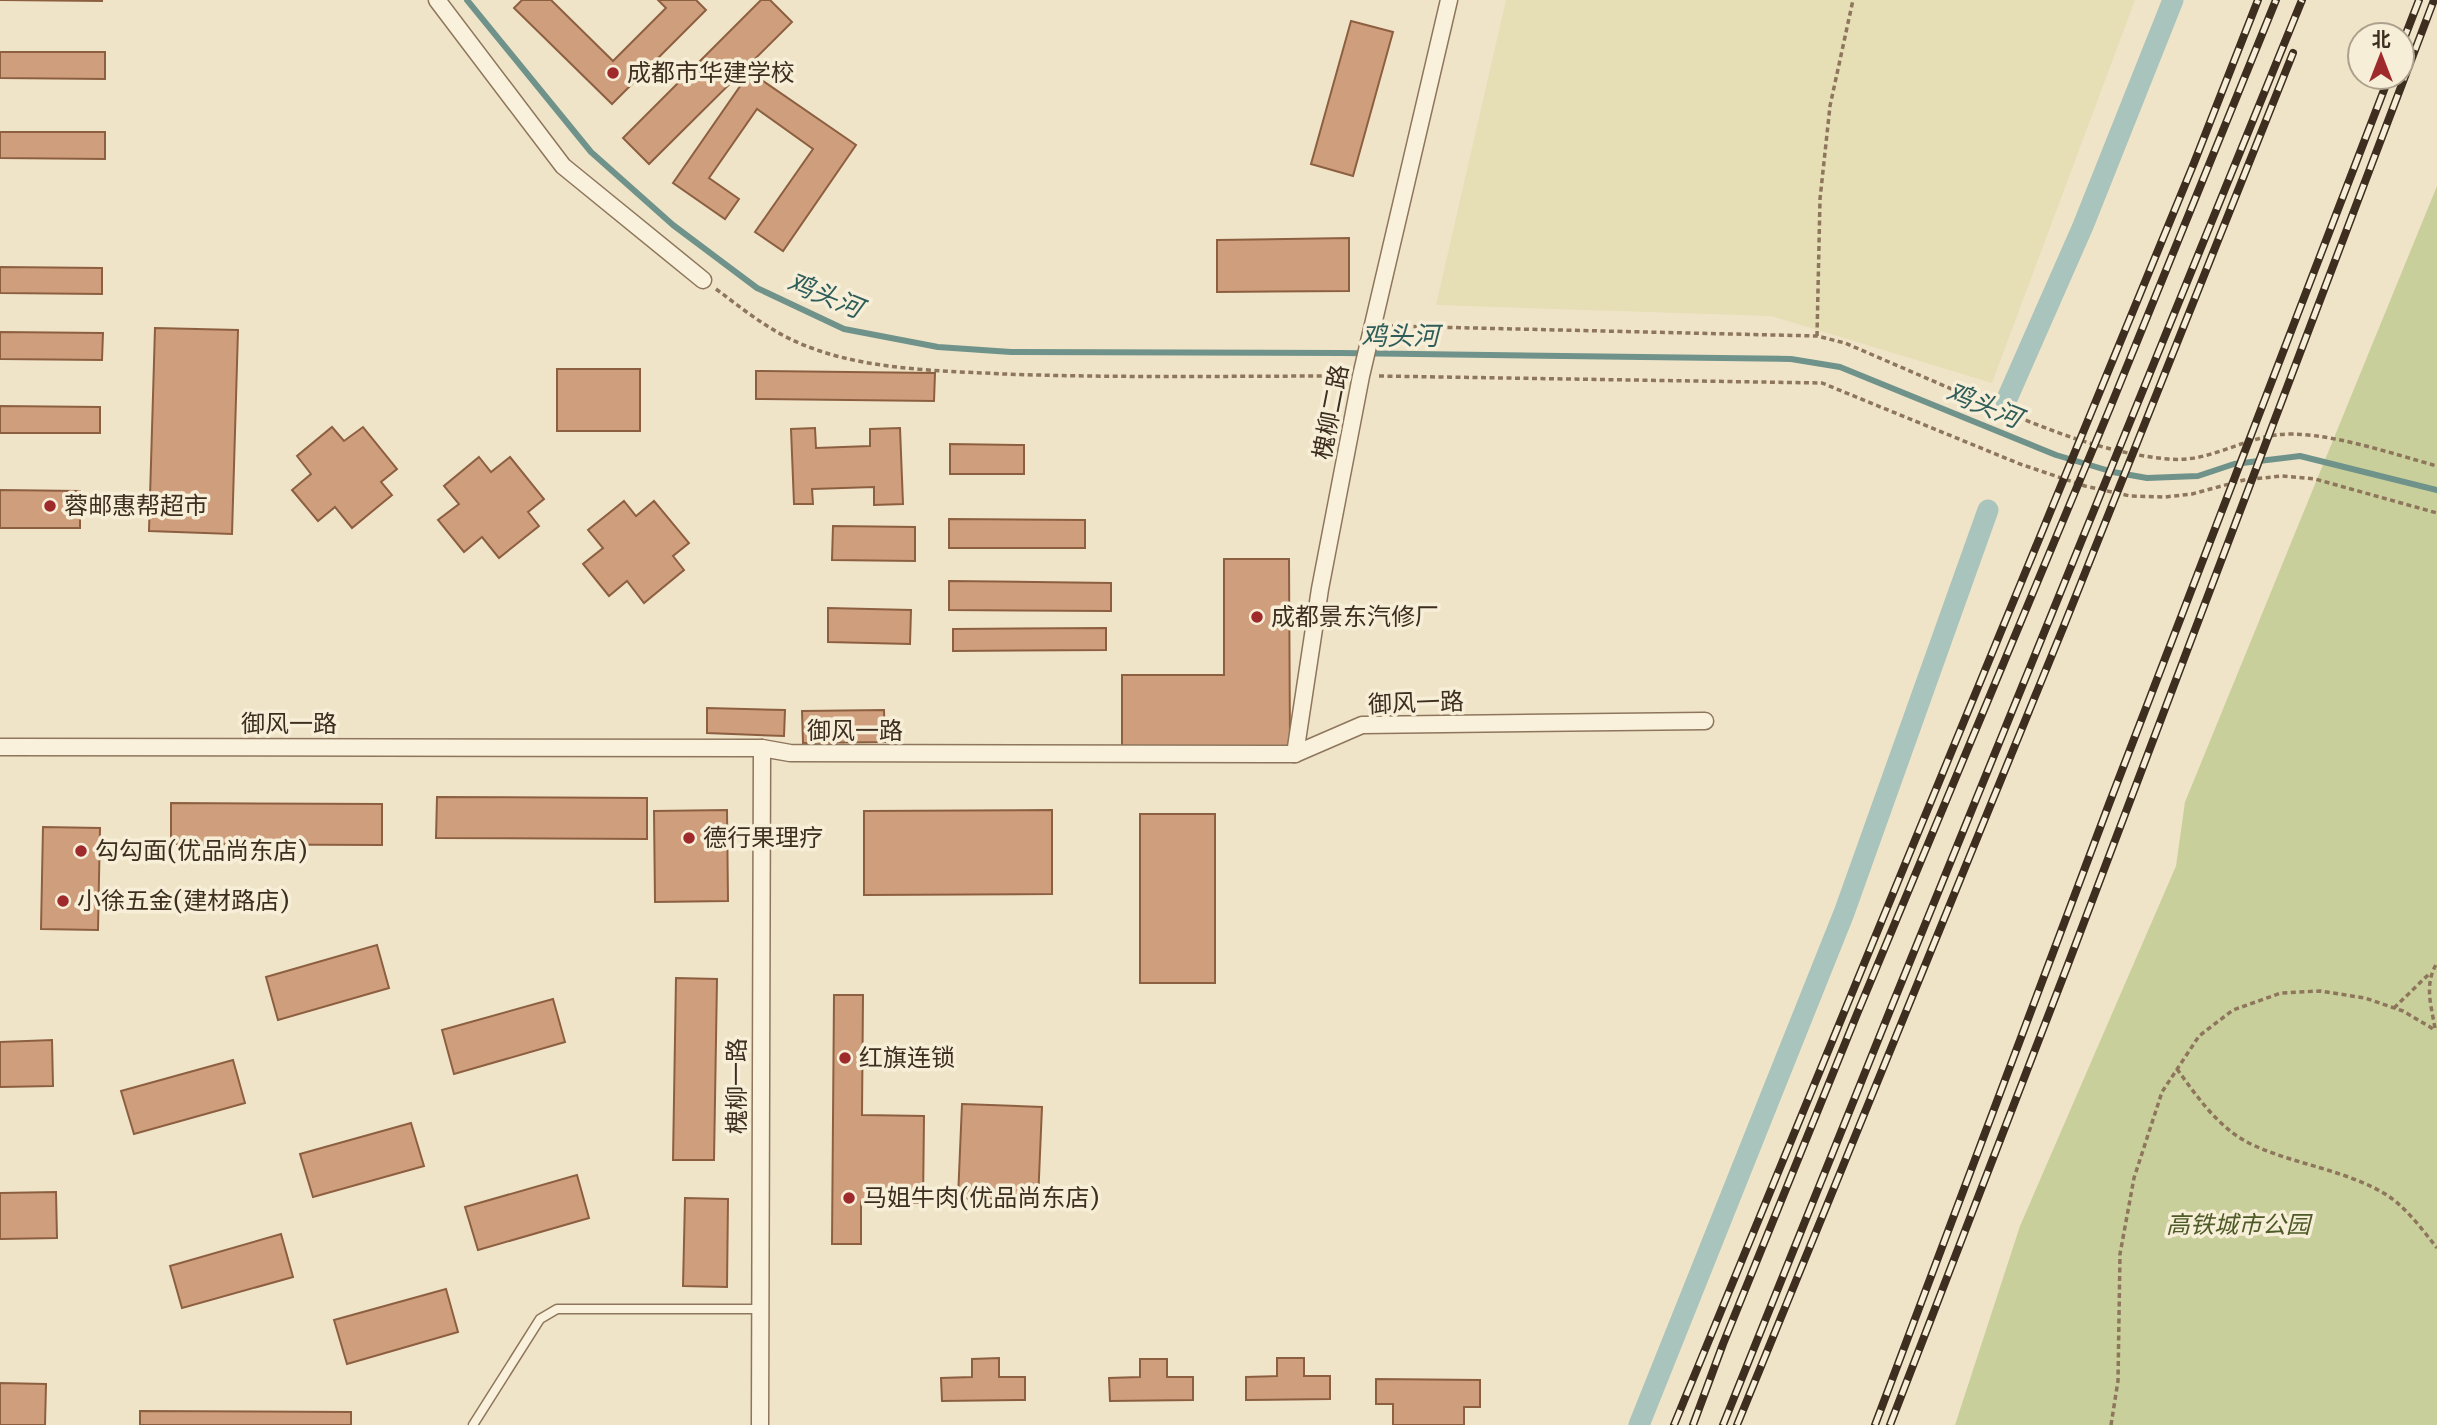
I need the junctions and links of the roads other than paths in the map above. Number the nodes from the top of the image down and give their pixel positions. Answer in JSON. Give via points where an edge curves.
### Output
{"nodes":[{"id":1,"x":437,"y":0,"type":"edge"},
{"id":2,"x":1449,"y":0,"type":"edge"},
{"id":3,"x":703,"y":280,"type":"road end"},
{"id":4,"x":1705,"y":721,"type":"dead end"},
{"id":5,"x":0,"y":747,"type":"edge"},
{"id":6,"x":762,"y":748,"type":"junction"},
{"id":7,"x":1295,"y":754,"type":"junction"},
{"id":8,"x":759,"y":1309,"type":"junction"},
{"id":9,"x":473,"y":1425,"type":"edge"},
{"id":10,"x":760,"y":1425,"type":"edge"}],
"edges":[{"from":1,"to":3,"type":"street","via":[[563,166]]},
{"from":2,"to":7,"type":"street","name":"槐柳二路","via":[[1361,376],[1320,589]]},
{"from":4,"to":7,"type":"street","name":"御风一路","via":[[1362,725]]},
{"from":5,"to":6,"type":"street","name":"御风一路"},
{"from":6,"to":7,"type":"street","name":"御风一路","via":[[790,753]]},
{"from":6,"to":8,"type":"street","name":"槐柳一路"},
{"from":8,"to":9,"type":"lane","via":[[557,1309],[540,1319]]},
{"from":8,"to":10,"type":"street","name":"槐柳一路"}]}
